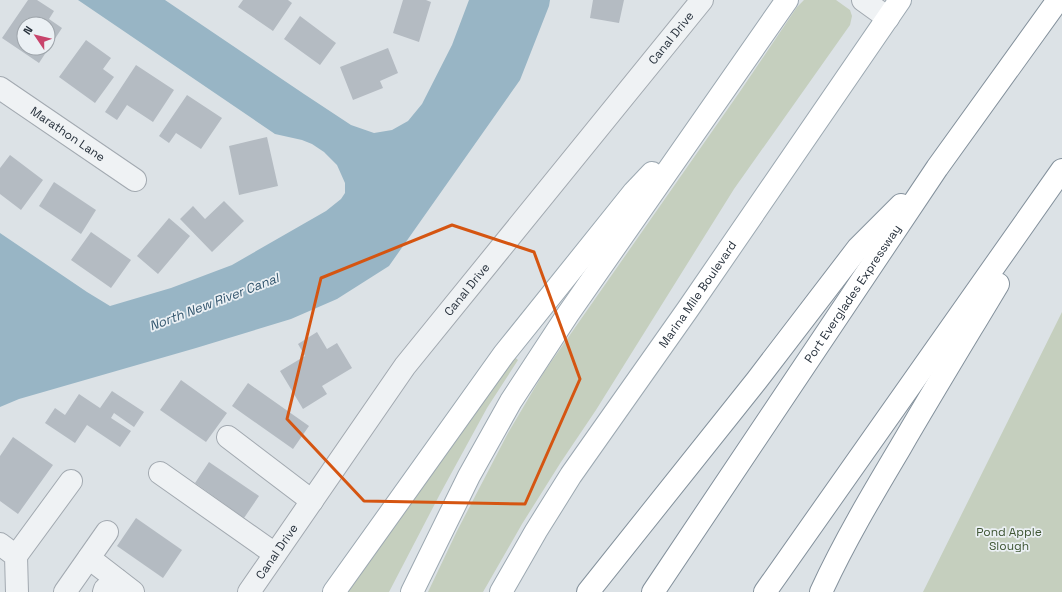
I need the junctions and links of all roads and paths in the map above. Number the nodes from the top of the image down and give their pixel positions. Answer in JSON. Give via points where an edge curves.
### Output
{"nodes":[{"id":1,"x":702,"y":0,"type":"edge"},
{"id":2,"x":787,"y":0,"type":"edge"},
{"id":3,"x":863,"y":0,"type":"edge"},
{"id":4,"x":900,"y":0,"type":"edge"},
{"id":5,"x":1058,"y":0,"type":"edge"},
{"id":6,"x":888,"y":18,"type":"junction"},
{"id":7,"x":0,"y":88,"type":"edge"},
{"id":8,"x":708,"y":113,"type":"junction"},
{"id":9,"x":938,"y":168,"type":"junction"},
{"id":10,"x":1062,"y":170,"type":"edge"},
{"id":11,"x":1062,"y":179,"type":"edge"},
{"id":12,"x":135,"y":180,"type":"dead end"},
{"id":13,"x":228,"y":437,"type":"dead end"},
{"id":14,"x":160,"y":473,"type":"dead end"},
{"id":15,"x":71,"y":481,"type":"dead end"},
{"id":16,"x":312,"y":501,"type":"junction"},
{"id":17,"x":107,"y":532,"type":"dead end"},
{"id":18,"x":8,"y":550,"type":"edge"},
{"id":19,"x":275,"y":554,"type":"junction"},
{"id":20,"x":89,"y":558,"type":"junction"},
{"id":21,"x":118,"y":588,"type":"edge"},
{"id":22,"x":17,"y":592,"type":"edge"},
{"id":23,"x":65,"y":592,"type":"edge"},
{"id":24,"x":249,"y":592,"type":"edge"},
{"id":25,"x":334,"y":592,"type":"edge"},
{"id":26,"x":412,"y":592,"type":"edge"},
{"id":27,"x":501,"y":592,"type":"edge"},
{"id":28,"x":588,"y":592,"type":"edge"},
{"id":29,"x":653,"y":592,"type":"edge"},
{"id":30,"x":765,"y":592,"type":"edge"},
{"id":31,"x":821,"y":592,"type":"edge"}],
"edges":[{"from":1,"to":16,"type":"street","name":"Canal Drive","via":[[405,366]]},
{"from":2,"to":8,"type":"main road"},
{"from":3,"to":6,"type":"street"},
{"from":4,"to":6,"type":"main road","name":"Marina Mile Boulevard"},
{"from":5,"to":9,"type":"main road","name":"Port Everglades Expressway"},
{"from":6,"to":27,"type":"main road","name":"Marina Mile Boulevard","via":[[572,475]]},
{"from":7,"to":12,"type":"street","name":"Marathon Lane"},
{"from":8,"to":25,"type":"main road","via":[[634,192],[557,286],[504,354]]},
{"from":8,"to":26,"type":"main road","via":[[568,314],[511,401],[469,476]]},
{"from":9,"to":28,"type":"main road","via":[[858,248],[757,380]]},
{"from":9,"to":29,"type":"main road","name":"Port Everglades Expressway"},
{"from":10,"to":30,"type":"main road"},
{"from":11,"to":31,"type":"main road","via":[[871,497]]},
{"from":13,"to":16,"type":"street"},
{"from":14,"to":19,"type":"street"},
{"from":15,"to":18,"type":"street"},
{"from":16,"to":19,"type":"street","name":"Canal Drive"},
{"from":17,"to":20,"type":"street"},
{"from":18,"to":22,"type":"street"},
{"from":19,"to":24,"type":"street","name":"Canal Drive"},
{"from":20,"to":21,"type":"street"},
{"from":20,"to":23,"type":"street"}]}
